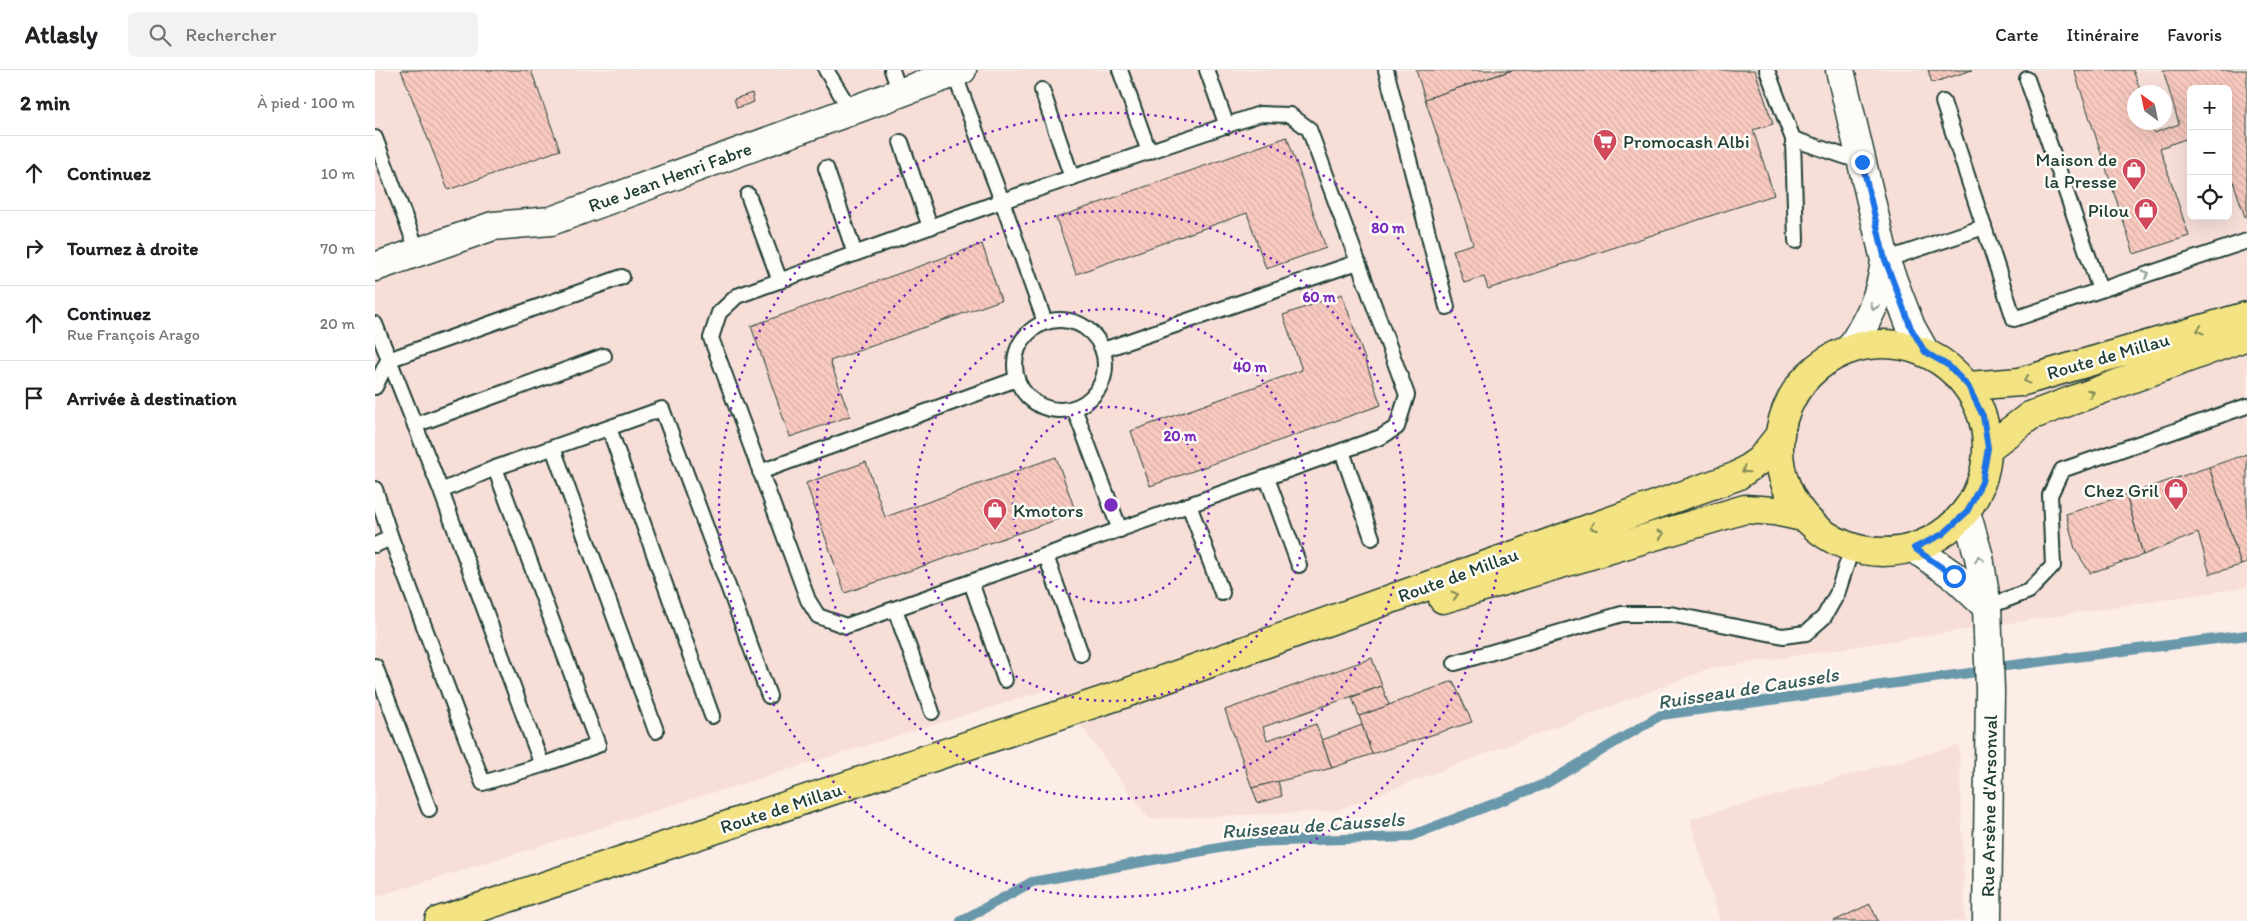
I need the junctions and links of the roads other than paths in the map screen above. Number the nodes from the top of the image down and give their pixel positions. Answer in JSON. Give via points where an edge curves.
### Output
{"nodes":[{"id":1,"x":827,"y":70,"type":"edge"},
{"id":2,"x":1120,"y":70,"type":"edge"},
{"id":3,"x":1207,"y":70,"type":"edge"},
{"id":4,"x":1385,"y":70,"type":"edge"},
{"id":5,"x":1767,"y":70,"type":"edge"},
{"id":6,"x":1840,"y":70,"type":"edge"},
{"id":7,"x":958,"y":71,"type":"edge"},
{"id":8,"x":2027,"y":79,"type":"dead end"},
{"id":9,"x":896,"y":81,"type":"edge"},
{"id":10,"x":1042,"y":90,"type":"dead end"},
{"id":11,"x":1943,"y":102,"type":"dead end"},
{"id":12,"x":851,"y":111,"type":"junction"},
{"id":13,"x":1227,"y":126,"type":"junction"},
{"id":14,"x":375,"y":138,"type":"edge"},
{"id":15,"x":1793,"y":139,"type":"junction"},
{"id":16,"x":901,"y":142,"type":"dead end"},
{"id":17,"x":1149,"y":152,"type":"junction"},
{"id":18,"x":1862,"y":162,"type":"junction"},
{"id":19,"x":826,"y":168,"type":"dead end"},
{"id":20,"x":1072,"y":178,"type":"junction"},
{"id":21,"x":748,"y":195,"type":"dead end"},
{"id":22,"x":1002,"y":202,"type":"junction"},
{"id":23,"x":930,"y":227,"type":"junction"},
{"id":24,"x":1984,"y":227,"type":"junction"},
{"id":25,"x":1796,"y":241,"type":"dead end"},
{"id":26,"x":2247,"y":241,"type":"edge"},
{"id":27,"x":418,"y":252,"type":"junction"},
{"id":28,"x":855,"y":254,"type":"junction"},
{"id":29,"x":1885,"y":260,"type":"junction"},
{"id":30,"x":1358,"y":262,"type":"junction"},
{"id":31,"x":375,"y":267,"type":"edge"},
{"id":32,"x":622,"y":276,"type":"dead end"},
{"id":33,"x":780,"y":281,"type":"junction"},
{"id":34,"x":2100,"y":290,"type":"junction"},
{"id":35,"x":1447,"y":307,"type":"dead end"},
{"id":36,"x":2247,"y":316,"type":"edge"},
{"id":37,"x":1045,"y":322,"type":"junction"},
{"id":38,"x":375,"y":324,"type":"edge"},
{"id":39,"x":2247,"y":336,"type":"edge"},
{"id":40,"x":1850,"y":349,"type":"junction"},
{"id":41,"x":1103,"y":350,"type":"junction"},
{"id":42,"x":1925,"y":352,"type":"junction"},
{"id":43,"x":604,"y":356,"type":"dead end"},
{"id":44,"x":389,"y":360,"type":"junction"},
{"id":45,"x":1017,"y":379,"type":"junction"},
{"id":46,"x":1968,"y":386,"type":"junction"},
{"id":47,"x":375,"y":387,"type":"edge"},
{"id":48,"x":2247,"y":406,"type":"edge"},
{"id":49,"x":1074,"y":408,"type":"junction"},
{"id":50,"x":415,"y":425,"type":"junction"},
{"id":51,"x":609,"y":428,"type":"junction"},
{"id":52,"x":1779,"y":436,"type":"junction"},
{"id":53,"x":553,"y":448,"type":"junction"},
{"id":54,"x":1988,"y":448,"type":"junction"},
{"id":55,"x":1342,"y":451,"type":"junction"},
{"id":56,"x":495,"y":468,"type":"junction"},
{"id":57,"x":760,"y":472,"type":"junction"},
{"id":58,"x":1267,"y":478,"type":"junction"},
{"id":59,"x":375,"y":489,"type":"edge"},
{"id":60,"x":441,"y":491,"type":"junction"},
{"id":61,"x":1189,"y":505,"type":"junction"},
{"id":62,"x":1967,"y":512,"type":"junction"},
{"id":63,"x":1803,"y":517,"type":"junction"},
{"id":64,"x":1120,"y":530,"type":"junction"},
{"id":65,"x":391,"y":538,"type":"junction"},
{"id":66,"x":1372,"y":538,"type":"dead end"},
{"id":67,"x":375,"y":545,"type":"edge"},
{"id":68,"x":1852,"y":548,"type":"junction"},
{"id":69,"x":1914,"y":548,"type":"junction"},
{"id":70,"x":1046,"y":556,"type":"junction"},
{"id":71,"x":1299,"y":565,"type":"dead end"},
{"id":72,"x":971,"y":582,"type":"junction"},
{"id":73,"x":1222,"y":593,"type":"dead end"},
{"id":74,"x":1987,"y":607,"type":"junction"},
{"id":75,"x":895,"y":609,"type":"junction"},
{"id":76,"x":1081,"y":654,"type":"dead end"},
{"id":77,"x":1455,"y":663,"type":"dead end"},
{"id":78,"x":375,"y":666,"type":"edge"},
{"id":79,"x":1005,"y":680,"type":"dead end"},
{"id":80,"x":1123,"y":694,"type":"junction"},
{"id":81,"x":769,"y":696,"type":"dead end"},
{"id":82,"x":932,"y":712,"type":"dead end"},
{"id":83,"x":712,"y":716,"type":"dead end"},
{"id":84,"x":656,"y":731,"type":"dead end"},
{"id":85,"x":542,"y":766,"type":"junction"},
{"id":86,"x":429,"y":809,"type":"dead end"},
{"id":87,"x":439,"y":921,"type":"edge"},
{"id":88,"x":1987,"y":921,"type":"edge"}],
"edges":[{"from":1,"to":12,"type":"lane"},
{"from":2,"to":17,"type":"lane"},
{"from":3,"to":13,"type":"lane"},
{"from":4,"to":35,"type":"lane"},
{"from":5,"to":15,"type":"lane"},
{"from":6,"to":18,"type":"street"},
{"from":7,"to":9,"type":"street","name":"Rue Jean Henri Fabre"},
{"from":7,"to":22,"type":"lane"},
{"from":8,"to":34,"type":"lane"},
{"from":9,"to":12,"type":"street","name":"Rue Jean Henri Fabre"},
{"from":10,"to":20,"type":"lane"},
{"from":11,"to":24,"type":"lane"},
{"from":12,"to":27,"type":"street","name":"Rue Jean Henri Fabre","via":[[551,221],[493,226]]},
{"from":13,"to":17,"type":"lane"},
{"from":13,"to":30,"type":"lane","via":[[1260,114],[1282,115],[1290,116],[1309,130]]},
{"from":14,"to":27,"type":"lane"},
{"from":15,"to":18,"type":"lane"},
{"from":15,"to":25,"type":"lane"},
{"from":16,"to":23,"type":"lane"},
{"from":17,"to":20,"type":"lane"},
{"from":18,"to":29,"type":"street"},
{"from":19,"to":28,"type":"lane"},
{"from":20,"to":22,"type":"lane"},
{"from":21,"to":33,"type":"lane"},
{"from":22,"to":23,"type":"lane"},
{"from":22,"to":37,"type":"lane"},
{"from":23,"to":28,"type":"lane"},
{"from":24,"to":29,"type":"lane"},
{"from":24,"to":34,"type":"lane","via":[[2014,319]]},
{"from":34,"to":26,"type":"lane","one_way":true},
{"from":27,"to":31,"type":"street","name":"Rue Jean Henri Fabre"},
{"from":28,"to":33,"type":"lane"},
{"from":29,"to":40,"type":"street","one_way":true,"via":[[1882,283],[1871,316]]},
{"from":29,"to":42,"type":"street","via":[[1911,328]]},
{"from":30,"to":41,"type":"lane"},
{"from":30,"to":55,"type":"lane","via":[[1407,395],[1397,427],[1381,437]]},
{"from":32,"to":44,"type":"lane"},
{"from":33,"to":57,"type":"lane","via":[[737,296],[719,313],[711,338]]},
{"from":36,"to":46,"type":"main road","name":"Route de Millau","one_way":true,"via":[[2020,382]]},
{"from":37,"to":41,"type":"lane","via":[[1069,320],[1090,330]]},
{"from":37,"to":45,"type":"lane","via":[[1026,334],[1015,356]]},
{"from":38,"to":44,"type":"lane"},
{"from":54,"to":39,"type":"main road","name":"Route de Millau","one_way":true,"via":[[2030,416]]},
{"from":40,"to":42,"type":"main road","via":[[1875,344],[1901,345]]},
{"from":40,"to":52,"type":"main road","via":[[1823,362],[1802,382],[1787,407]]},
{"from":41,"to":49,"type":"lane","via":[[1105,374],[1094,395]]},
{"from":42,"to":46,"type":"main road","via":[[1949,366]]},
{"from":43,"to":50,"type":"lane"},
{"from":44,"to":47,"type":"lane"},
{"from":44,"to":50,"type":"lane"},
{"from":45,"to":49,"type":"lane","via":[[1029,399],[1051,409]]},
{"from":45,"to":57,"type":"lane"},
{"from":46,"to":54,"type":"main road","via":[[1983,416]]},
{"from":48,"to":74,"type":"lane","via":[[2062,470],[2050,495],[2053,566],[2029,591]]},
{"from":49,"to":64,"type":"lane"},
{"from":50,"to":60,"type":"lane"},
{"from":51,"to":53,"type":"lane"},
{"from":51,"to":81,"type":"lane","via":[[662,409]]},
{"from":51,"to":83,"type":"lane"},
{"from":52,"to":63,"type":"main road","via":[[1779,465],[1788,493]]},
{"from":52,"to":80,"type":"main road","name":"Route de Millau","one_way":true,"via":[[1760,460],[1737,476]]},
{"from":53,"to":56,"type":"lane"},
{"from":53,"to":84,"type":"lane"},
{"from":54,"to":62,"type":"main road","via":[[1982,482]]},
{"from":55,"to":58,"type":"lane"},
{"from":55,"to":66,"type":"lane"},
{"from":56,"to":60,"type":"lane"},
{"from":56,"to":85,"type":"lane","via":[[598,745]]},
{"from":57,"to":75,"type":"lane","via":[[807,600],[818,616],[847,626]]},
{"from":58,"to":61,"type":"lane"},
{"from":58,"to":71,"type":"lane"},
{"from":59,"to":65,"type":"lane"},
{"from":60,"to":85,"type":"lane"},
{"from":61,"to":64,"type":"lane"},
{"from":61,"to":73,"type":"lane"},
{"from":62,"to":69,"type":"main road","via":[[1943,534]]},
{"from":74,"to":62,"type":"street","name":"Rue Arsène d'Arsonval","one_way":true},
{"from":63,"to":68,"type":"main road","via":[[1824,535]]},
{"from":80,"to":63,"type":"main road","name":"Route de Millau","one_way":true,"via":[[1745,509]]},
{"from":64,"to":70,"type":"lane"},
{"from":65,"to":67,"type":"lane"},
{"from":65,"to":85,"type":"lane","via":[[483,783]]},
{"from":68,"to":69,"type":"main road","via":[[1881,553]]},
{"from":68,"to":77,"type":"lane","via":[[1837,594],[1824,617],[1806,633],[1783,636],[1670,614],[1622,614]]},
{"from":69,"to":74,"type":"street","via":[[1954,576]]},
{"from":70,"to":72,"type":"lane"},
{"from":70,"to":76,"type":"lane"},
{"from":72,"to":75,"type":"lane"},
{"from":72,"to":79,"type":"lane"},
{"from":74,"to":88,"type":"street","name":"Rue Arsène d'Arsonval","via":[[1991,690]]},
{"from":75,"to":82,"type":"lane"},
{"from":78,"to":86,"type":"lane"},
{"from":80,"to":87,"type":"main road","name":"Route de Millau"}]}
